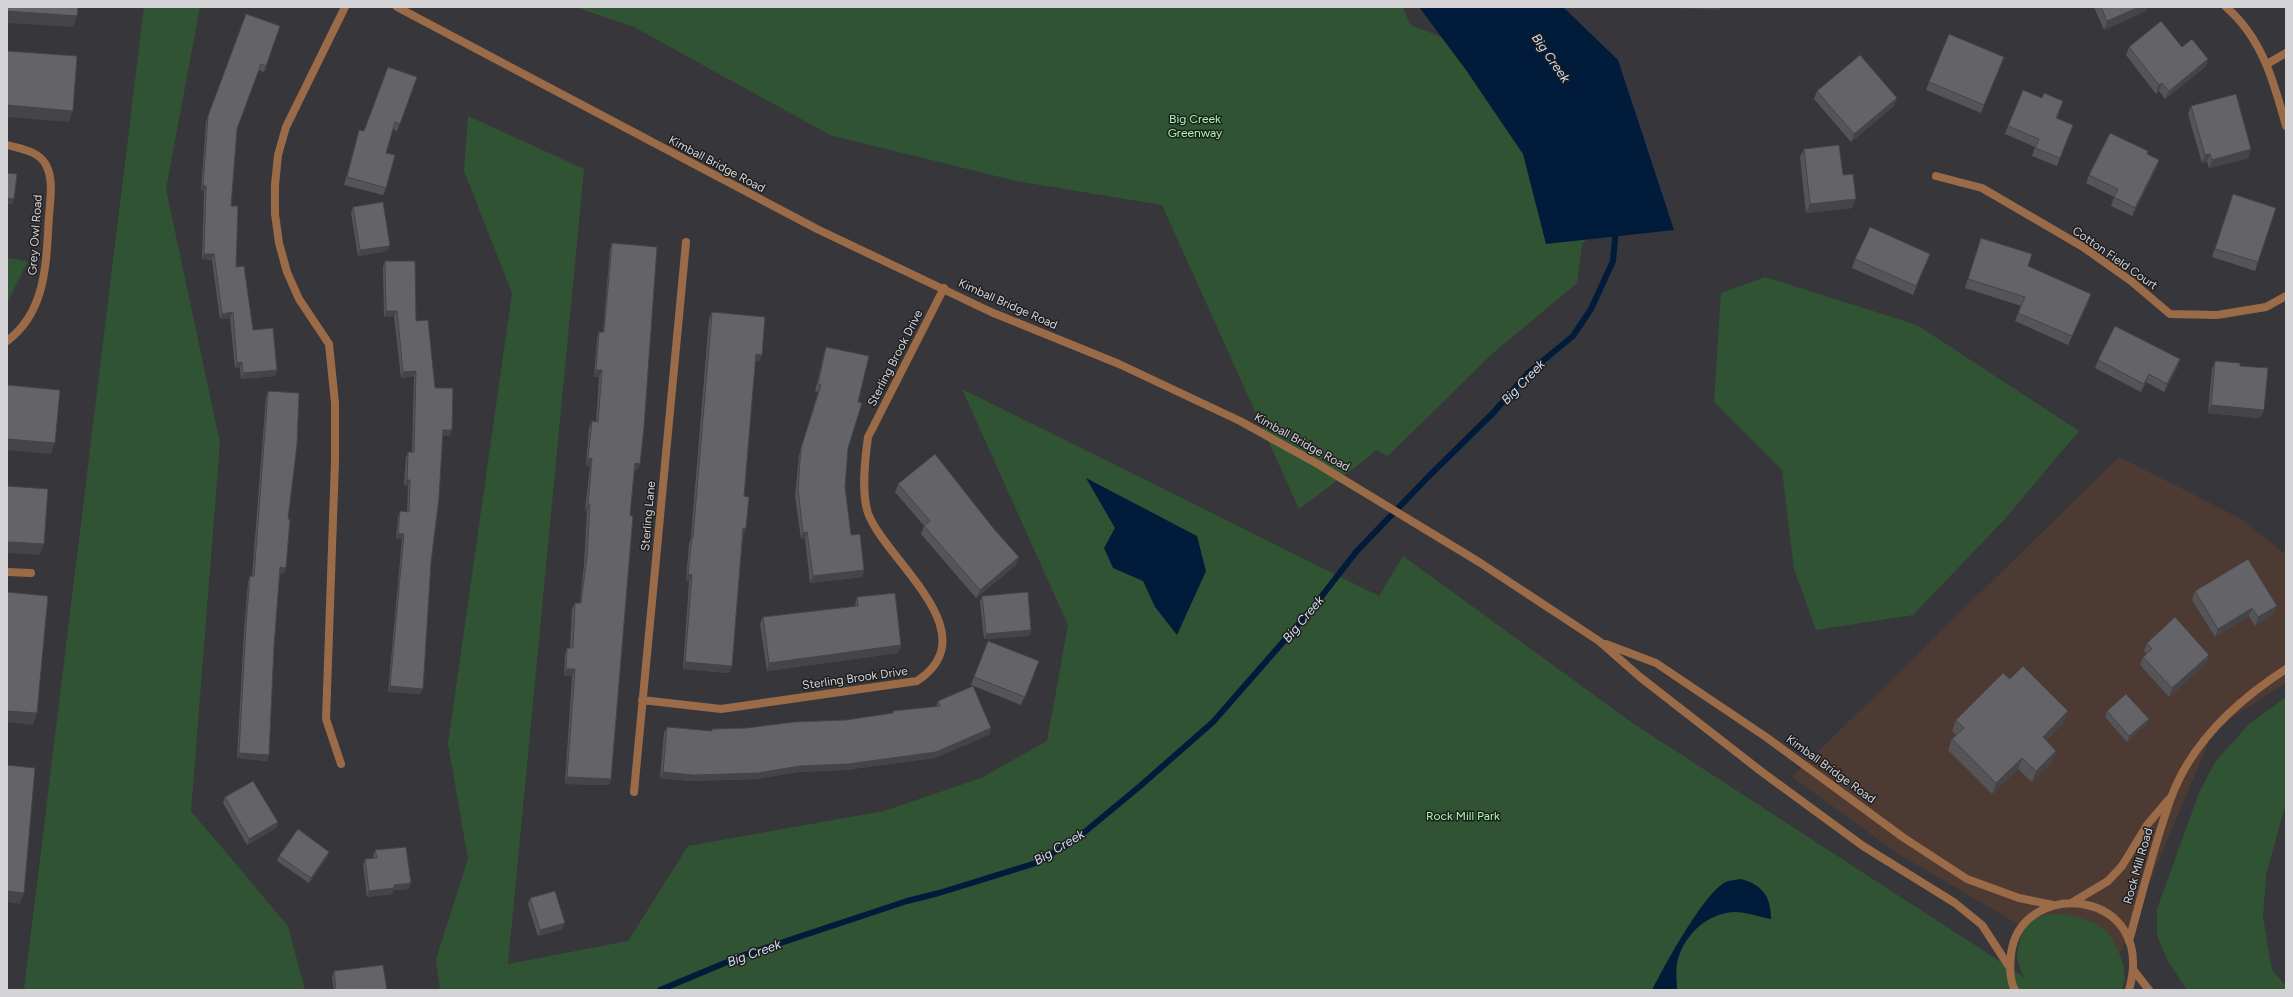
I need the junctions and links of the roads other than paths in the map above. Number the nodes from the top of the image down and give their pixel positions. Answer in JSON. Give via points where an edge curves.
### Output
{"nodes":[{"id":1,"x":345,"y":7,"type":"edge"},
{"id":2,"x":396,"y":7,"type":"edge"},
{"id":3,"x":2226,"y":7,"type":"edge"},
{"id":4,"x":2286,"y":53,"type":"edge"},
{"id":5,"x":2267,"y":64,"type":"junction"},
{"id":6,"x":2286,"y":126,"type":"edge"},
{"id":7,"x":7,"y":145,"type":"edge"},
{"id":8,"x":1936,"y":176,"type":"dead end"},
{"id":9,"x":686,"y":242,"type":"dead end"},
{"id":10,"x":944,"y":288,"type":"junction"},
{"id":11,"x":2286,"y":296,"type":"edge"},
{"id":12,"x":7,"y":341,"type":"edge"},
{"id":13,"x":7,"y":572,"type":"edge"},
{"id":14,"x":30,"y":573,"type":"dead end"},
{"id":15,"x":1599,"y":641,"type":"junction"},
{"id":16,"x":2286,"y":669,"type":"edge"},
{"id":17,"x":642,"y":700,"type":"junction"},
{"id":18,"x":341,"y":764,"type":"dead end"},
{"id":19,"x":634,"y":792,"type":"dead end"},
{"id":20,"x":2171,"y":797,"type":"junction"},
{"id":21,"x":2074,"y":902,"type":"junction"},
{"id":22,"x":2053,"y":905,"type":"junction"},
{"id":23,"x":2129,"y":941,"type":"junction"},
{"id":24,"x":2010,"y":968,"type":"junction"},
{"id":25,"x":2134,"y":972,"type":"junction"},
{"id":26,"x":2015,"y":990,"type":"edge"},
{"id":27,"x":2130,"y":990,"type":"edge"},
{"id":28,"x":2149,"y":990,"type":"edge"}],
"edges":[{"from":1,"to":18,"type":"street","via":[[286,127],[278,155],[274,185],[278,236],[287,272],[299,299],[329,344],[335,403],[335,462],[326,719]]},
{"from":2,"to":10,"type":"street","name":"Kimball Bridge Road","via":[[803,222]]},
{"from":3,"to":5,"type":"street","via":[[2253,38]]},
{"from":4,"to":5,"type":"street"},
{"from":5,"to":6,"type":"street"},
{"from":7,"to":12,"type":"street","name":"Grey Owl Road","via":[[33,152],[46,164],[51,179],[45,274],[40,293],[33,312],[20,332]]},
{"from":8,"to":11,"type":"street","name":"Cotton Field Court","via":[[1982,188],[2084,247],[2131,281],[2170,314],[2217,315],[2266,307]]},
{"from":9,"to":17,"type":"street","name":"Sterling Lane"},
{"from":10,"to":15,"type":"street","name":"Kimball Bridge Road","via":[[991,312],[1141,374],[1240,421],[1316,463],[1479,562]]},
{"from":10,"to":17,"type":"street","name":"Sterling Brook Drive","via":[[868,437],[865,460],[868,511],[876,529],[930,601],[939,619],[942,634],[941,650],[931,672],[917,681],[721,709]]},
{"from":13,"to":14,"type":"street"},
{"from":15,"to":22,"type":"street","name":"Kimball Bridge Road","via":[[1656,663],[1766,737],[1904,838],[1967,879],[2019,898]]},
{"from":15,"to":24,"type":"street","name":"Kimball Bridge Road","via":[[1640,677],[1762,772],[1863,846],[1955,903],[1982,926]]},
{"from":16,"to":20,"type":"street","name":"Rock Mill Road","via":[[2226,715],[2189,762]]},
{"from":17,"to":19,"type":"street","name":"Sterling Lane"},
{"from":20,"to":21,"type":"street","name":"Rock Mill Road","via":[[2147,825],[2122,866],[2108,882]]},
{"from":20,"to":23,"type":"street","name":"Rock Mill Road"},
{"from":21,"to":22,"type":"street"},
{"from":21,"to":23,"type":"street","via":[[2094,906],[2112,916],[2126,932]]},
{"from":22,"to":24,"type":"street","via":[[2035,914],[2021,929],[2012,947]]},
{"from":23,"to":25,"type":"street","via":[[2134,951]]},
{"from":24,"to":26,"type":"street"},
{"from":25,"to":27,"type":"street"},
{"from":25,"to":28,"type":"street"}]}
